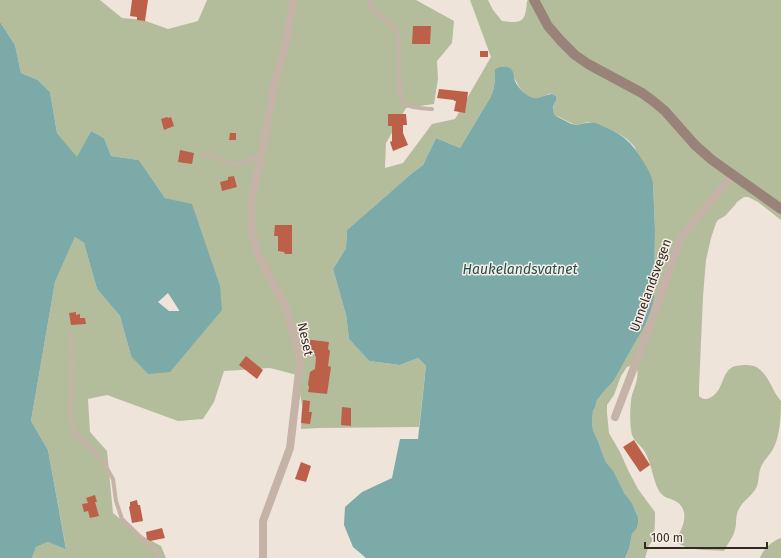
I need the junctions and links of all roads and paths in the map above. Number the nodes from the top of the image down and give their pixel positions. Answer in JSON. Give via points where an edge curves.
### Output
{"nodes":[{"id":1,"x":293,"y":0,"type":"edge"},
{"id":2,"x":369,"y":0,"type":"edge"},
{"id":3,"x":534,"y":0,"type":"edge"},
{"id":4,"x":432,"y":109,"type":"dead end"},
{"id":5,"x":203,"y":153,"type":"dead end"},
{"id":6,"x":262,"y":154,"type":"junction"},
{"id":7,"x":733,"y":175,"type":"junction"},
{"id":8,"x":781,"y":209,"type":"edge"},
{"id":9,"x":71,"y":336,"type":"dead end"},
{"id":10,"x":615,"y":417,"type":"dead end"},
{"id":11,"x":160,"y":558,"type":"edge"},
{"id":12,"x":263,"y":558,"type":"edge"}],
"edges":[{"from":1,"to":6,"type":"street","name":"Neset"},
{"from":2,"to":4,"type":"lane","via":[[376,13],[390,23],[398,33],[401,100],[414,107]]},
{"from":3,"to":7,"type":"main road","via":[[548,26],[576,55],[653,101],[712,160]]},
{"from":5,"to":6,"type":"lane","via":[[235,165]]},
{"from":6,"to":12,"type":"street","name":"Neset","via":[[251,204],[252,230],[257,252],[284,302],[300,363],[290,448],[263,521]]},
{"from":7,"to":8,"type":"main road"},
{"from":7,"to":10,"type":"street","name":"Unnelandsvegen","via":[[681,237]]},
{"from":9,"to":11,"type":"lane","via":[[71,414],[75,433],[95,452],[113,479],[122,519]]}]}
